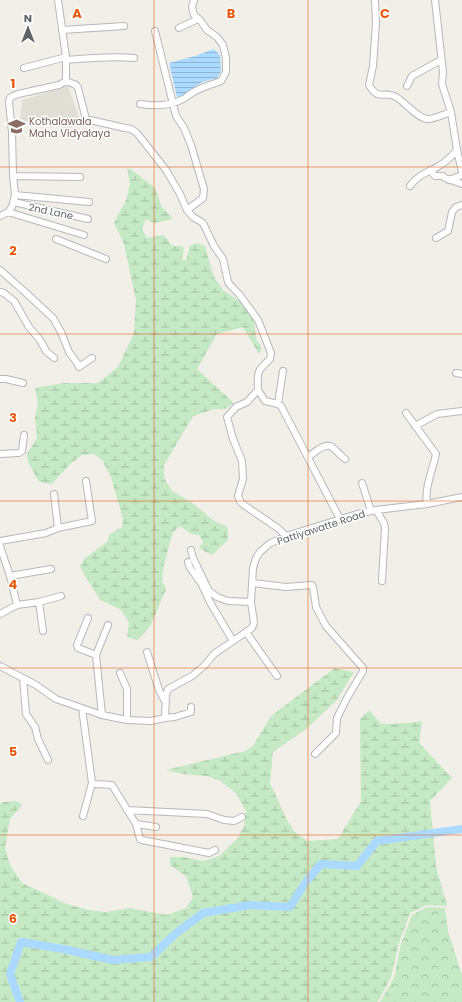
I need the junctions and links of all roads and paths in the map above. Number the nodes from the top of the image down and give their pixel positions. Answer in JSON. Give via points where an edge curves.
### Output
{"nodes":[{"id":1,"x":58,"y":0,"type":"edge"},
{"id":2,"x":194,"y":0,"type":"edge"},
{"id":3,"x":375,"y":0,"type":"edge"},
{"id":4,"x":435,"y":0,"type":"edge"},
{"id":5,"x":198,"y":19,"type":"junction"},
{"id":6,"x":124,"y":26,"type":"dead end"},
{"id":7,"x":179,"y":28,"type":"dead end"},
{"id":8,"x":62,"y":30,"type":"junction"},
{"id":9,"x":155,"y":31,"type":"dead end"},
{"id":10,"x":134,"y":58,"type":"dead end"},
{"id":11,"x":66,"y":59,"type":"junction"},
{"id":12,"x":441,"y":60,"type":"junction"},
{"id":13,"x":24,"y":68,"type":"dead end"},
{"id":14,"x":66,"y":81,"type":"junction"},
{"id":15,"x":407,"y":86,"type":"dead end"},
{"id":16,"x":173,"y":103,"type":"junction"},
{"id":17,"x":140,"y":104,"type":"dead end"},
{"id":18,"x":451,"y":112,"type":"junction"},
{"id":19,"x":457,"y":150,"type":"junction"},
{"id":20,"x":430,"y":170,"type":"junction"},
{"id":21,"x":462,"y":172,"type":"edge"},
{"id":22,"x":462,"y":175,"type":"edge"},
{"id":23,"x":13,"y":176,"type":"junction"},
{"id":24,"x":80,"y":177,"type":"dead end"},
{"id":25,"x":449,"y":180,"type":"junction"},
{"id":26,"x":462,"y":184,"type":"edge"},
{"id":27,"x":410,"y":186,"type":"dead end"},
{"id":28,"x":15,"y":195,"type":"junction"},
{"id":29,"x":14,"y":202,"type":"junction"},
{"id":30,"x":89,"y":202,"type":"dead end"},
{"id":31,"x":462,"y":205,"type":"edge"},
{"id":32,"x":187,"y":210,"type":"junction"},
{"id":33,"x":8,"y":212,"type":"junction"},
{"id":34,"x":0,"y":216,"type":"edge"},
{"id":35,"x":88,"y":219,"type":"dead end"},
{"id":36,"x":436,"y":238,"type":"dead end"},
{"id":37,"x":56,"y":239,"type":"dead end"},
{"id":38,"x":74,"y":245,"type":"junction"},
{"id":39,"x":106,"y":259,"type":"dead end"},
{"id":40,"x":0,"y":270,"type":"edge"},
{"id":41,"x":0,"y":292,"type":"edge"},
{"id":42,"x":54,"y":358,"type":"dead end"},
{"id":43,"x":92,"y":358,"type":"dead end"},
{"id":44,"x":283,"y":371,"type":"dead end"},
{"id":45,"x":0,"y":379,"type":"edge"},
{"id":46,"x":23,"y":383,"type":"dead end"},
{"id":47,"x":258,"y":390,"type":"junction"},
{"id":48,"x":278,"y":404,"type":"junction"},
{"id":49,"x":462,"y":411,"type":"edge"},
{"id":50,"x":406,"y":413,"type":"dead end"},
{"id":51,"x":415,"y":426,"type":"junction"},
{"id":52,"x":24,"y":434,"type":"dead end"},
{"id":53,"x":0,"y":454,"type":"edge"},
{"id":54,"x":308,"y":457,"type":"junction"},
{"id":55,"x":344,"y":459,"type":"dead end"},
{"id":56,"x":86,"y":481,"type":"dead end"},
{"id":57,"x":362,"y":483,"type":"dead end"},
{"id":58,"x":54,"y":494,"type":"dead end"},
{"id":59,"x":462,"y":497,"type":"edge"},
{"id":60,"x":427,"y":504,"type":"junction"},
{"id":61,"x":374,"y":510,"type":"junction"},
{"id":62,"x":340,"y":519,"type":"junction"},
{"id":63,"x":58,"y":528,"type":"junction"},
{"id":64,"x":286,"y":536,"type":"junction"},
{"id":65,"x":0,"y":541,"type":"edge"},
{"id":66,"x":0,"y":546,"type":"edge"},
{"id":67,"x":191,"y":550,"type":"dead end"},
{"id":68,"x":188,"y":562,"type":"dead end"},
{"id":69,"x":51,"y":569,"type":"dead end"},
{"id":70,"x":10,"y":576,"type":"junction"},
{"id":71,"x":382,"y":581,"type":"dead end"},
{"id":72,"x":253,"y":583,"type":"junction"},
{"id":73,"x":62,"y":596,"type":"dead end"},
{"id":74,"x":39,"y":602,"type":"junction"},
{"id":75,"x":251,"y":602,"type":"junction"},
{"id":76,"x":17,"y":604,"type":"junction"},
{"id":77,"x":0,"y":614,"type":"edge"},
{"id":78,"x":88,"y":618,"type":"dead end"},
{"id":79,"x":108,"y":625,"type":"dead end"},
{"id":80,"x":42,"y":631,"type":"dead end"},
{"id":81,"x":246,"y":632,"type":"junction"},
{"id":82,"x":232,"y":641,"type":"junction"},
{"id":83,"x":147,"y":652,"type":"dead end"},
{"id":84,"x":96,"y":655,"type":"junction"},
{"id":85,"x":0,"y":666,"type":"edge"},
{"id":86,"x":120,"y":673,"type":"dead end"},
{"id":87,"x":277,"y":676,"type":"dead end"},
{"id":88,"x":23,"y":679,"type":"junction"},
{"id":89,"x":166,"y":702,"type":"junction"},
{"id":90,"x":191,"y":707,"type":"dead end"},
{"id":91,"x":82,"y":708,"type":"junction"},
{"id":92,"x":102,"y":715,"type":"junction"},
{"id":93,"x":165,"y":718,"type":"junction"},
{"id":94,"x":127,"y":720,"type":"junction"},
{"id":95,"x":315,"y":754,"type":"dead end"},
{"id":96,"x":48,"y":760,"type":"dead end"},
{"id":97,"x":92,"y":783,"type":"junction"},
{"id":98,"x":127,"y":810,"type":"junction"},
{"id":99,"x":83,"y":816,"type":"dead end"},
{"id":100,"x":242,"y":817,"type":"dead end"},
{"id":101,"x":136,"y":824,"type":"junction"},
{"id":102,"x":156,"y":827,"type":"dead end"},
{"id":103,"x":215,"y":850,"type":"dead end"}],
"edges":[{"from":1,"to":8,"type":"street"},
{"from":2,"to":5,"type":"street","via":[[192,7]]},
{"from":3,"to":18,"type":"street","via":[[373,66],[369,85],[373,92],[394,96],[427,119]]},
{"from":4,"to":12,"type":"street"},
{"from":5,"to":7,"type":"street"},
{"from":5,"to":16,"type":"street","via":[[223,45],[226,72],[221,81]]},
{"from":6,"to":8,"type":"street"},
{"from":8,"to":11,"type":"street"},
{"from":9,"to":16,"type":"street"},
{"from":10,"to":11,"type":"street","via":[[118,56]]},
{"from":11,"to":13,"type":"street"},
{"from":11,"to":14,"type":"street"},
{"from":12,"to":15,"type":"street","via":[[412,76]]},
{"from":12,"to":18,"type":"street","via":[[442,84]]},
{"from":14,"to":23,"type":"street","via":[[59,86],[10,98]]},
{"from":14,"to":32,"type":"street","via":[[78,88],[86,119],[131,129],[136,133],[166,170]]},
{"from":16,"to":17,"type":"street"},
{"from":16,"to":32,"type":"street","via":[[176,116],[191,145],[204,189],[203,198]]},
{"from":18,"to":19,"type":"street"},
{"from":19,"to":20,"type":"street","via":[[451,157]]},
{"from":19,"to":21,"type":"street"},
{"from":20,"to":25,"type":"street","via":[[435,176],[443,176]]},
{"from":20,"to":27,"type":"street","via":[[419,176]]},
{"from":22,"to":25,"type":"street"},
{"from":23,"to":24,"type":"street"},
{"from":23,"to":28,"type":"street"},
{"from":25,"to":26,"type":"street"},
{"from":28,"to":29,"type":"street"},
{"from":28,"to":30,"type":"street"},
{"from":29,"to":33,"type":"street"},
{"from":29,"to":35,"type":"street","name":"2nd Lane"},
{"from":31,"to":36,"type":"street","via":[[452,212],[448,231]]},
{"from":32,"to":47,"type":"street","via":[[203,223],[223,259],[228,282],[258,320],[271,353],[270,359],[260,368],[257,377]]},
{"from":33,"to":34,"type":"street"},
{"from":33,"to":38,"type":"street","via":[[80,234]]},
{"from":37,"to":38,"type":"street"},
{"from":38,"to":39,"type":"street"},
{"from":40,"to":43,"type":"street","via":[[53,318],[79,367]]},
{"from":41,"to":42,"type":"street","via":[[14,301],[46,351]]},
{"from":44,"to":48,"type":"street"},
{"from":45,"to":46,"type":"street"},
{"from":47,"to":48,"type":"street","via":[[265,401]]},
{"from":47,"to":64,"type":"street","via":[[227,417],[242,461],[243,479],[238,496],[241,503]]},
{"from":48,"to":54,"type":"street"},
{"from":49,"to":51,"type":"street","via":[[437,414]]},
{"from":50,"to":51,"type":"street"},
{"from":51,"to":60,"type":"street","via":[[436,454],[428,484]]},
{"from":52,"to":53,"type":"street","via":[[22,451]]},
{"from":54,"to":55,"type":"street","via":[[323,447],[331,446]]},
{"from":54,"to":62,"type":"street"},
{"from":56,"to":63,"type":"street","via":[[92,521]]},
{"from":57,"to":61,"type":"street"},
{"from":58,"to":63,"type":"street"},
{"from":59,"to":60,"type":"street","name":"Pattiyawatte Road"},
{"from":60,"to":61,"type":"street","name":"Pattiyawatte Road"},
{"from":61,"to":62,"type":"street","name":"Pattiyawatte Road"},
{"from":61,"to":71,"type":"street","via":[[385,528]]},
{"from":62,"to":64,"type":"street","name":"Pattiyawatte Road"},
{"from":63,"to":65,"type":"street","via":[[46,533]]},
{"from":64,"to":72,"type":"street","name":"Pattiyawatte Road","via":[[268,544],[260,552],[253,568]]},
{"from":66,"to":70,"type":"street"},
{"from":67,"to":75,"type":"street","via":[[192,558],[208,591],[228,601]]},
{"from":68,"to":82,"type":"street"},
{"from":69,"to":70,"type":"street"},
{"from":70,"to":76,"type":"street"},
{"from":72,"to":75,"type":"street","name":"Pattiyawatte Road"},
{"from":72,"to":95,"type":"street","via":[[286,587],[312,585],[316,607],[326,626],[363,668],[337,718],[336,733]]},
{"from":73,"to":74,"type":"street"},
{"from":74,"to":76,"type":"street"},
{"from":74,"to":80,"type":"street"},
{"from":75,"to":81,"type":"street","name":"Pattiyawatte Road","via":[[254,623]]},
{"from":76,"to":77,"type":"street"},
{"from":78,"to":84,"type":"street","via":[[77,645],[78,648]]},
{"from":79,"to":84,"type":"street"},
{"from":81,"to":82,"type":"street"},
{"from":81,"to":87,"type":"street"},
{"from":82,"to":89,"type":"street","via":[[214,654],[192,676],[168,689]]},
{"from":83,"to":89,"type":"street","via":[[159,690]]},
{"from":84,"to":92,"type":"street"},
{"from":85,"to":88,"type":"street"},
{"from":86,"to":94,"type":"street","via":[[127,689]]},
{"from":88,"to":91,"type":"street","via":[[56,699]]},
{"from":88,"to":96,"type":"street","via":[[26,714],[35,726]]},
{"from":89,"to":93,"type":"street"},
{"from":90,"to":93,"type":"street","via":[[192,712]]},
{"from":91,"to":92,"type":"street"},
{"from":91,"to":97,"type":"street"},
{"from":92,"to":94,"type":"street"},
{"from":93,"to":94,"type":"street","via":[[151,721]]},
{"from":97,"to":98,"type":"street","via":[[112,785]]},
{"from":97,"to":99,"type":"street"},
{"from":98,"to":100,"type":"street","via":[[207,814],[234,821]]},
{"from":98,"to":101,"type":"street"},
{"from":101,"to":102,"type":"street"},
{"from":101,"to":103,"type":"street","via":[[142,840],[209,853]]}]}
